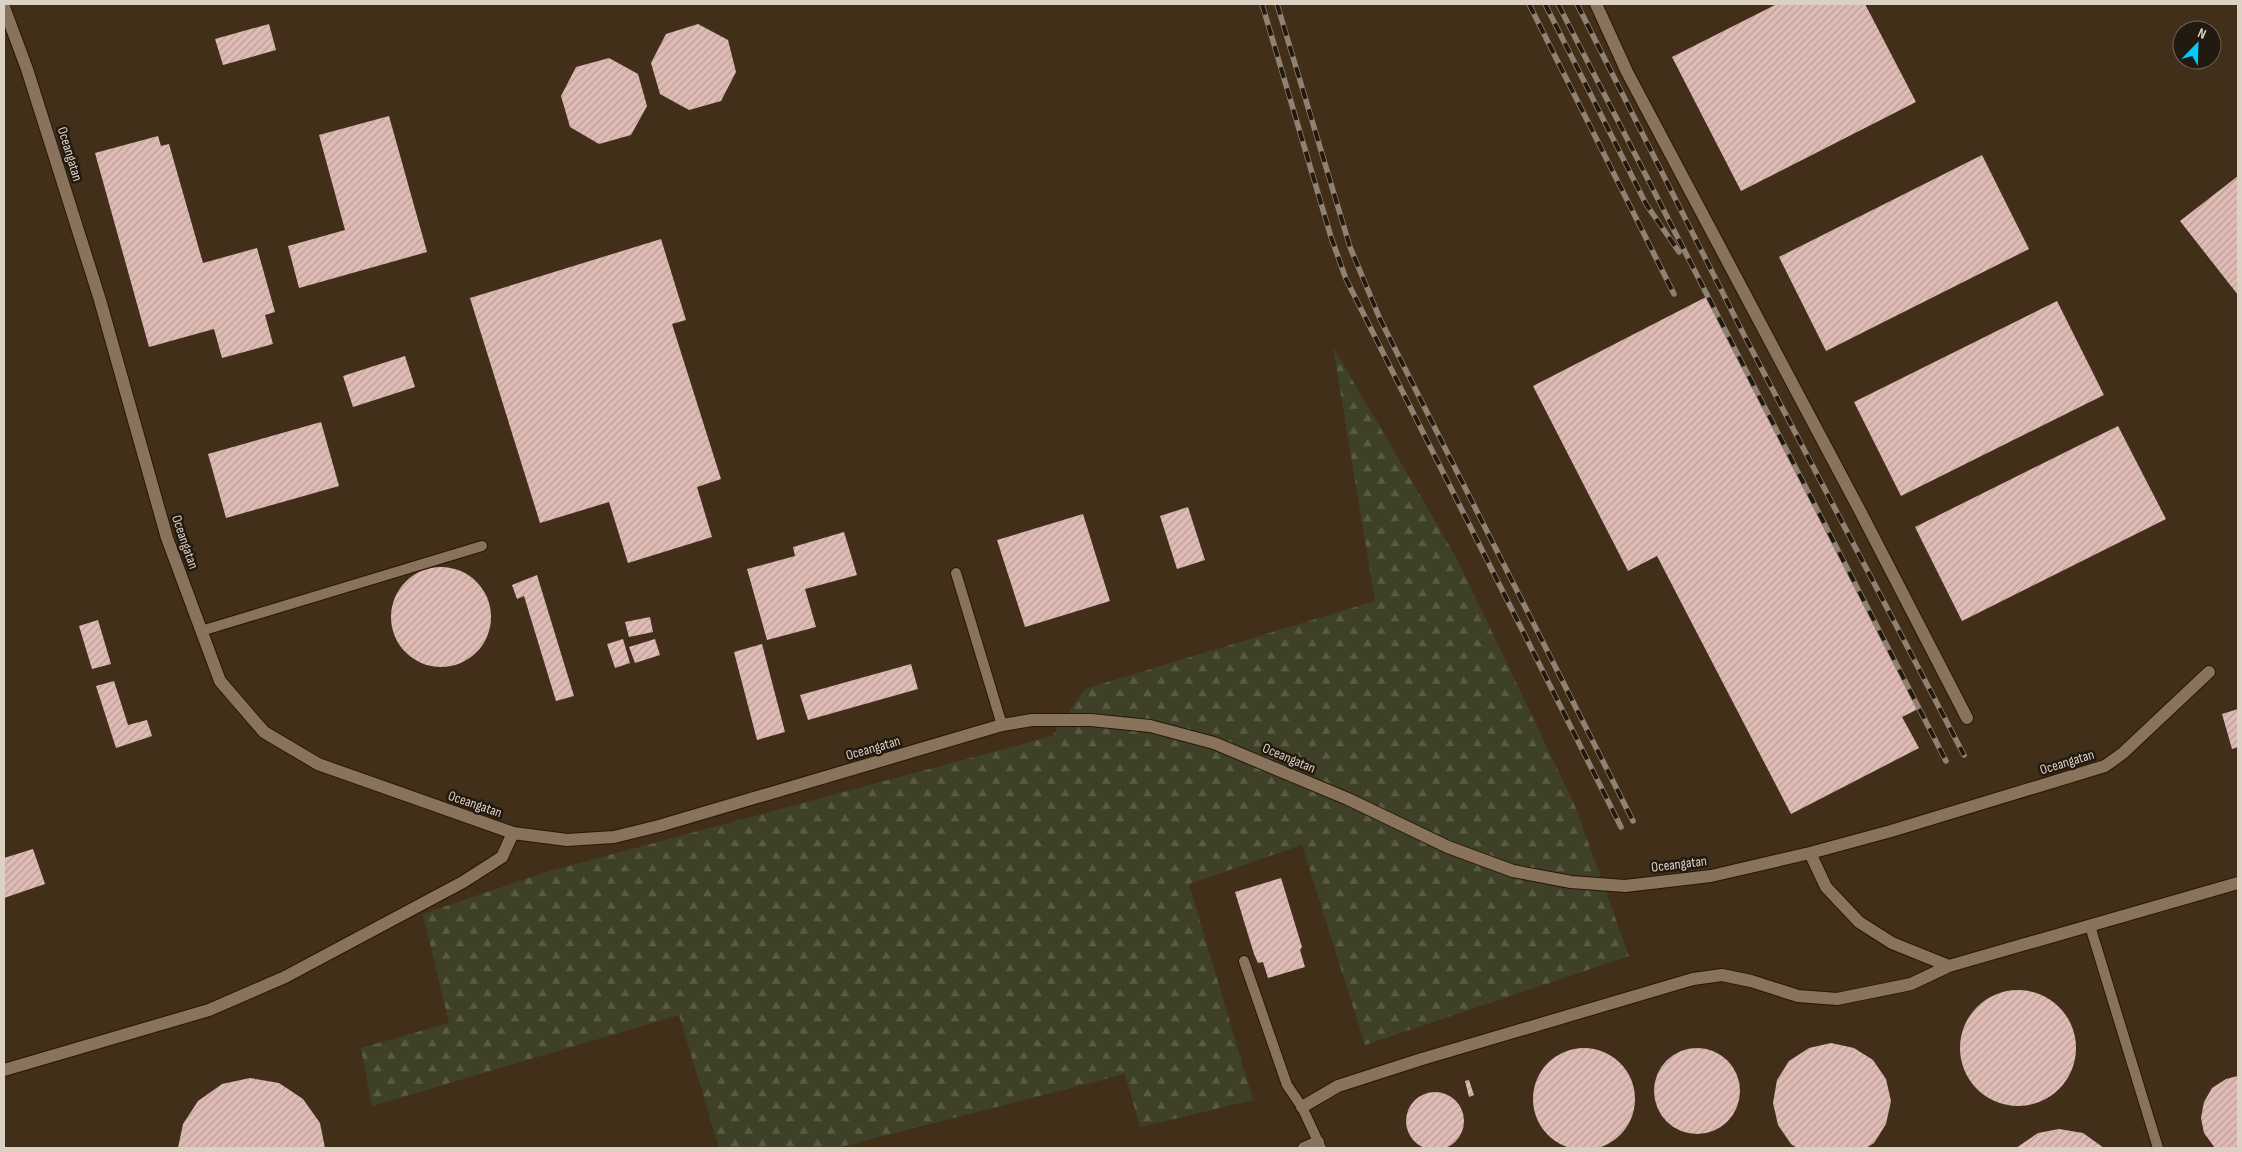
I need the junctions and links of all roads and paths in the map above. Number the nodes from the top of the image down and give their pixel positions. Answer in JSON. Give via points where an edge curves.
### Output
{"nodes":[{"id":1,"x":1596,"y":4,"type":"edge"},
{"id":2,"x":4,"y":7,"type":"edge"},
{"id":3,"x":482,"y":546,"type":"dead end"},
{"id":4,"x":956,"y":573,"type":"dead end"},
{"id":5,"x":201,"y":631,"type":"junction"},
{"id":6,"x":2208,"y":672,"type":"dead end"},
{"id":7,"x":1967,"y":718,"type":"dead end"},
{"id":8,"x":1002,"y":725,"type":"junction"},
{"id":9,"x":513,"y":833,"type":"junction"},
{"id":10,"x":1810,"y":853,"type":"junction"},
{"id":11,"x":2238,"y":883,"type":"edge"},
{"id":12,"x":2090,"y":926,"type":"junction"},
{"id":13,"x":1244,"y":961,"type":"dead end"},
{"id":14,"x":1949,"y":966,"type":"junction"},
{"id":15,"x":4,"y":1070,"type":"edge"},
{"id":16,"x":1302,"y":1108,"type":"junction"},
{"id":17,"x":1319,"y":1145,"type":"edge"},
{"id":18,"x":1304,"y":1148,"type":"edge"},
{"id":19,"x":2158,"y":1148,"type":"edge"}],
"edges":[{"from":1,"to":7,"type":"street","via":[[1627,72]]},
{"from":2,"to":5,"type":"street","name":"Oceangatan","via":[[28,69],[100,300],[167,538]]},
{"from":3,"to":5,"type":"lane"},
{"from":4,"to":8,"type":"lane"},
{"from":5,"to":9,"type":"street","name":"Oceangatan","via":[[220,681],[264,732],[318,764]]},
{"from":6,"to":10,"type":"street","name":"Oceangatan","via":[[2123,753],[2105,766]]},
{"from":8,"to":9,"type":"street","name":"Oceangatan","via":[[614,837],[567,840]]},
{"from":8,"to":10,"type":"street","name":"Oceangatan","via":[[1032,720],[1091,720],[1150,726],[1178,733],[1214,743],[1339,795],[1448,847],[1512,871],[1572,882],[1625,886],[1711,876]]},
{"from":9,"to":15,"type":"street","via":[[502,857],[463,882],[285,977],[209,1010]]},
{"from":10,"to":14,"type":"street","via":[[1826,887],[1859,922],[1892,943]]},
{"from":11,"to":12,"type":"street"},
{"from":12,"to":14,"type":"street"},
{"from":12,"to":19,"type":"lane"},
{"from":13,"to":16,"type":"lane","via":[[1287,1085]]},
{"from":14,"to":16,"type":"street","via":[[1911,984],[1837,999],[1798,996],[1722,975],[1693,979],[1338,1086]]},
{"from":16,"to":17,"type":"lane"},
{"from":17,"to":18,"type":"street"}]}
